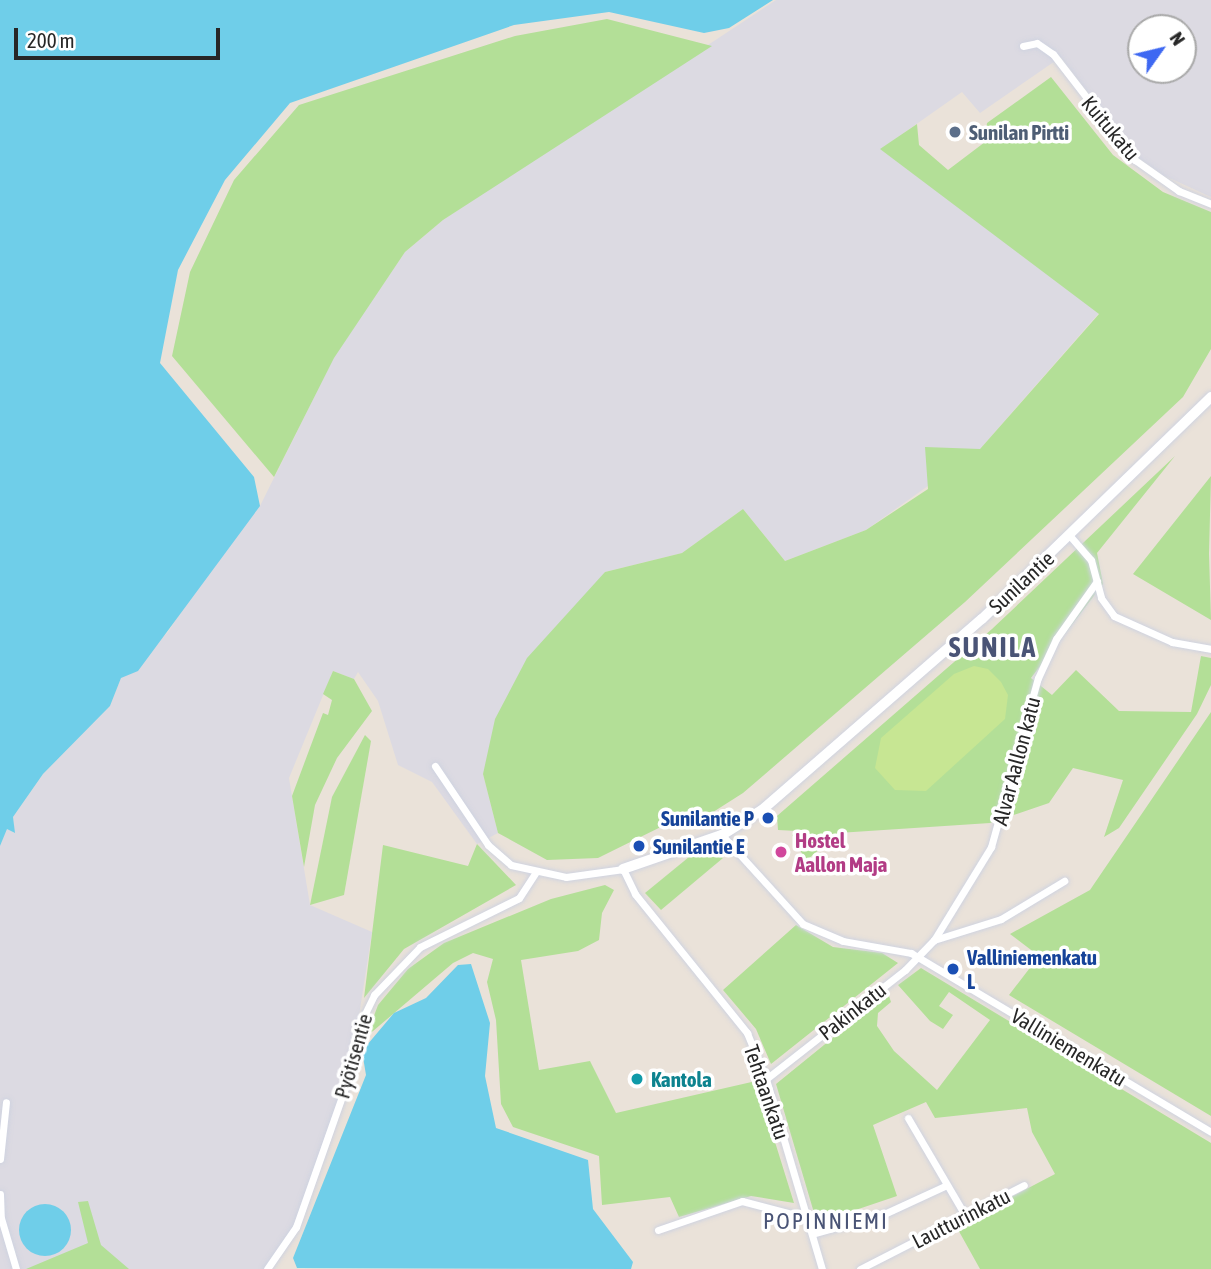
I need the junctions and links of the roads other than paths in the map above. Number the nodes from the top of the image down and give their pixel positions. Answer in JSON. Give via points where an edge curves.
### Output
{"nodes":[{"id":1,"x":1023,"y":46,"type":"dead end"},
{"id":2,"x":1211,"y":204,"type":"edge"},
{"id":3,"x":1211,"y":397,"type":"edge"},
{"id":4,"x":1070,"y":536,"type":"junction"},
{"id":5,"x":1097,"y":581,"type":"junction"},
{"id":6,"x":1211,"y":649,"type":"edge"},
{"id":7,"x":435,"y":766,"type":"dead end"},
{"id":8,"x":722,"y":835,"type":"junction"},
{"id":9,"x":623,"y":869,"type":"junction"},
{"id":10,"x":535,"y":873,"type":"junction"},
{"id":11,"x":1064,"y":881,"type":"dead end"},
{"id":12,"x":934,"y":940,"type":"junction"},
{"id":13,"x":919,"y":958,"type":"junction"},
{"id":14,"x":766,"y":1079,"type":"junction"},
{"id":15,"x":6,"y":1102,"type":"dead end"},
{"id":16,"x":908,"y":1118,"type":"dead end"},
{"id":17,"x":1211,"y":1132,"type":"edge"},
{"id":18,"x":0,"y":1159,"type":"edge"},
{"id":19,"x":947,"y":1185,"type":"junction"},
{"id":20,"x":1024,"y":1185,"type":"dead end"},
{"id":21,"x":0,"y":1194,"type":"edge"},
{"id":22,"x":965,"y":1215,"type":"junction"},
{"id":23,"x":807,"y":1217,"type":"junction"},
{"id":24,"x":658,"y":1230,"type":"dead end"},
{"id":25,"x":811,"y":1234,"type":"junction"},
{"id":26,"x":16,"y":1269,"type":"edge"},
{"id":27,"x":267,"y":1269,"type":"edge"},
{"id":28,"x":822,"y":1269,"type":"edge"},
{"id":29,"x":860,"y":1269,"type":"edge"}],
"edges":[{"from":1,"to":2,"type":"street","name":"Kuitukatu","via":[[1037,43],[1053,54],[1135,160],[1180,191]]},
{"from":3,"to":4,"type":"street","name":"Sunilantie"},
{"from":4,"to":5,"type":"street","via":[[1091,561]]},
{"from":4,"to":8,"type":"street","name":"Sunilantie","via":[[800,778]]},
{"from":5,"to":6,"type":"street","via":[[1114,616],[1172,642]]},
{"from":5,"to":12,"type":"street","name":"Alvar Aallon katu","via":[[1056,639],[1038,678],[991,847]]},
{"from":7,"to":10,"type":"street","via":[[488,845],[511,864]]},
{"from":8,"to":9,"type":"street","name":"Sunilantie"},
{"from":8,"to":13,"type":"street","name":"Valliniemenkatu","via":[[803,924],[843,941],[901,949]]},
{"from":9,"to":10,"type":"street","via":[[579,877]]},
{"from":9,"to":14,"type":"street","name":"Tehtaankatu","via":[[635,894],[747,1032]]},
{"from":10,"to":27,"type":"street","name":"Pyötisentie","via":[[519,898],[421,947],[374,995],[358,1028],[349,1074],[296,1227]]},
{"from":11,"to":12,"type":"street","via":[[1001,919]]},
{"from":12,"to":13,"type":"street","name":"Pakinkatu"},
{"from":13,"to":14,"type":"street","name":"Pakinkatu"},
{"from":13,"to":17,"type":"street","name":"Valliniemenkatu"},
{"from":14,"to":23,"type":"street","name":"Tehtaankatu"},
{"from":15,"to":18,"type":"street"},
{"from":16,"to":19,"type":"street"},
{"from":19,"to":22,"type":"street"},
{"from":19,"to":25,"type":"street","via":[[884,1214]]},
{"from":20,"to":22,"type":"street","name":"Lautturinkatu"},
{"from":21,"to":26,"type":"street","via":[[1,1218]]},
{"from":22,"to":29,"type":"street","name":"Lautturinkatu"},
{"from":23,"to":24,"type":"street","via":[[742,1201]]},
{"from":23,"to":25,"type":"street","name":"Tehtaankatu"},
{"from":25,"to":28,"type":"street","name":"Tehtaankatu"}]}
